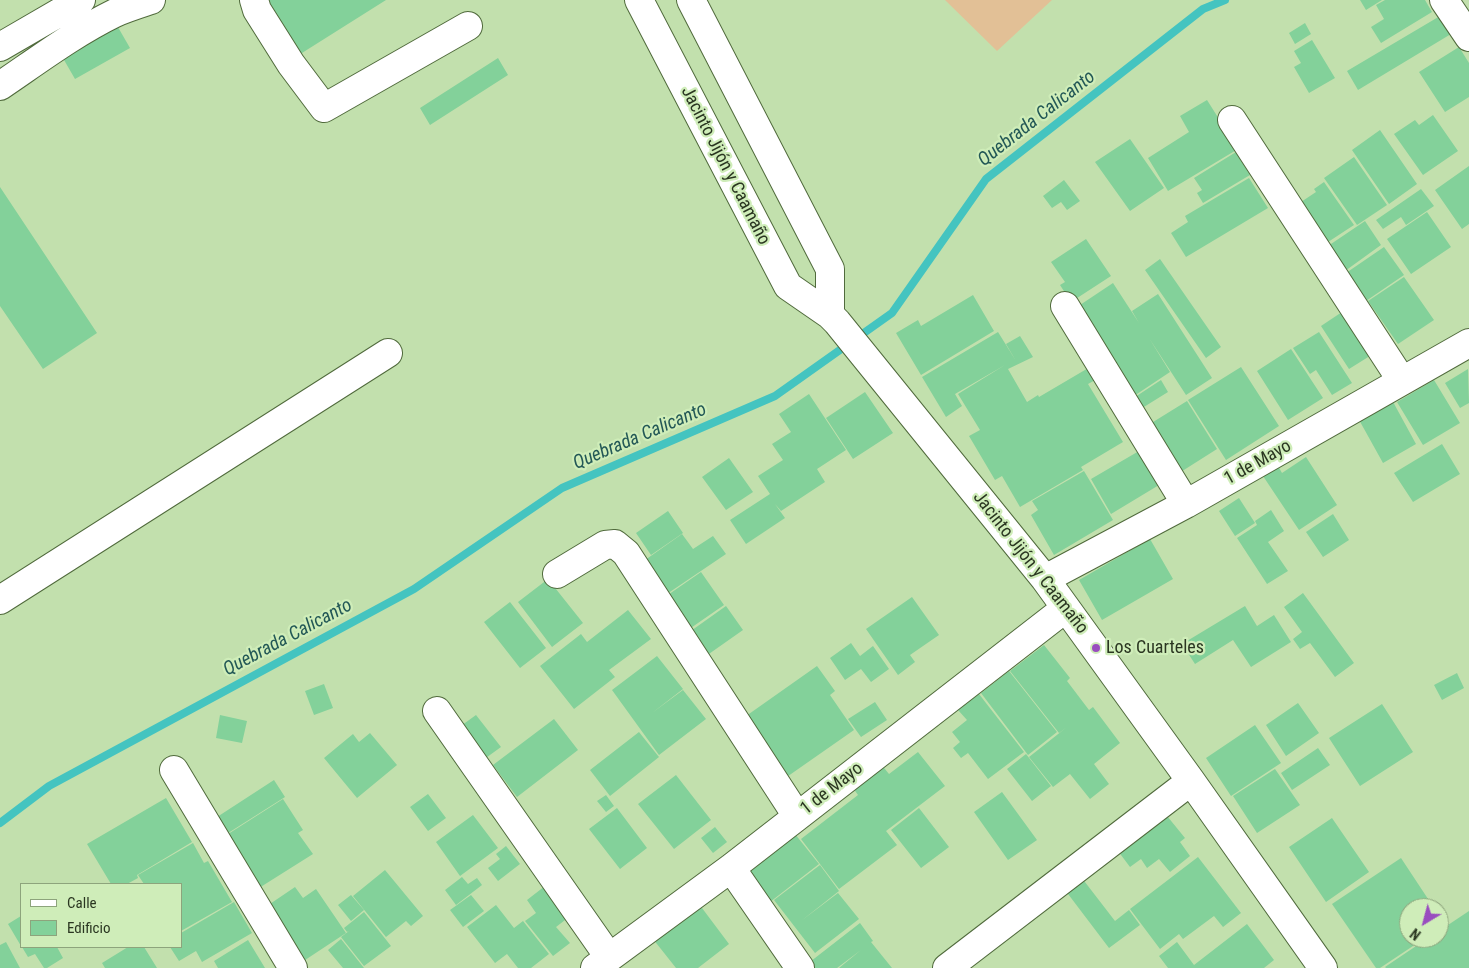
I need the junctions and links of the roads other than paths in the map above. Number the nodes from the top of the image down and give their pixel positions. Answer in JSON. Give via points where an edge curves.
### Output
{"nodes":[{"id":1,"x":81,"y":0,"type":"edge"},
{"id":2,"x":151,"y":0,"type":"edge"},
{"id":3,"x":254,"y":0,"type":"edge"},
{"id":4,"x":639,"y":0,"type":"edge"},
{"id":5,"x":691,"y":0,"type":"edge"},
{"id":6,"x":1444,"y":0,"type":"edge"},
{"id":7,"x":102,"y":9,"type":"edge"},
{"id":8,"x":468,"y":26,"type":"dead end"},
{"id":9,"x":1469,"y":37,"type":"edge"},
{"id":10,"x":0,"y":47,"type":"edge"},
{"id":11,"x":0,"y":86,"type":"edge"},
{"id":12,"x":1232,"y":120,"type":"dead end"},
{"id":13,"x":1065,"y":306,"type":"dead end"},
{"id":14,"x":830,"y":315,"type":"junction"},
{"id":15,"x":1469,"y":343,"type":"edge"},
{"id":16,"x":388,"y":353,"type":"dead end"},
{"id":17,"x":1402,"y":382,"type":"junction"},
{"id":18,"x":1186,"y":504,"type":"junction"},
{"id":19,"x":557,"y":574,"type":"dead end"},
{"id":20,"x":1045,"y":579,"type":"junction"},
{"id":21,"x":0,"y":600,"type":"edge"},
{"id":22,"x":1066,"y":608,"type":"junction"},
{"id":23,"x":437,"y":711,"type":"dead end"},
{"id":24,"x":174,"y":770,"type":"dead end"},
{"id":25,"x":1191,"y":781,"type":"junction"},
{"id":26,"x":797,"y":816,"type":"junction"},
{"id":27,"x":731,"y":868,"type":"junction"},
{"id":28,"x":602,"y":963,"type":"edge"},
{"id":29,"x":292,"y":968,"type":"edge"},
{"id":30,"x":800,"y":968,"type":"edge"},
{"id":31,"x":947,"y":968,"type":"edge"},
{"id":32,"x":1323,"y":968,"type":"edge"}],
"edges":[{"from":1,"to":10,"type":"street"},
{"from":2,"to":7,"type":"street","via":[[117,12]]},
{"from":3,"to":8,"type":"street","via":[[291,64],[324,108]]},
{"from":4,"to":14,"type":"street","name":"Jacinto Jijón y Caamaño","via":[[788,286]]},
{"from":5,"to":14,"type":"street","via":[[830,269]]},
{"from":6,"to":9,"type":"street"},
{"from":7,"to":11,"type":"street","via":[[55,48]]},
{"from":12,"to":17,"type":"street"},
{"from":13,"to":18,"type":"street"},
{"from":14,"to":20,"type":"street","name":"Jacinto Jijón y Caamaño"},
{"from":15,"to":17,"type":"street","name":"1 de Mayo"},
{"from":16,"to":21,"type":"street"},
{"from":17,"to":18,"type":"street","name":"1 de Mayo"},
{"from":18,"to":20,"type":"street","name":"1 de Mayo"},
{"from":19,"to":26,"type":"street","via":[[605,545],[614,544],[626,552]]},
{"from":20,"to":22,"type":"street","name":"Jacinto Jijón y Caamaño"},
{"from":22,"to":25,"type":"street","name":"Jacinto Jijón y Caamaño"},
{"from":22,"to":26,"type":"street","name":"1 de Mayo"},
{"from":23,"to":28,"type":"street"},
{"from":24,"to":29,"type":"street"},
{"from":25,"to":31,"type":"street"},
{"from":25,"to":32,"type":"street","name":"Jacinto Jijón y Caamaño"},
{"from":26,"to":27,"type":"street","name":"1 de Mayo"},
{"from":27,"to":28,"type":"street","name":"1 de Mayo"},
{"from":27,"to":30,"type":"street"}]}
